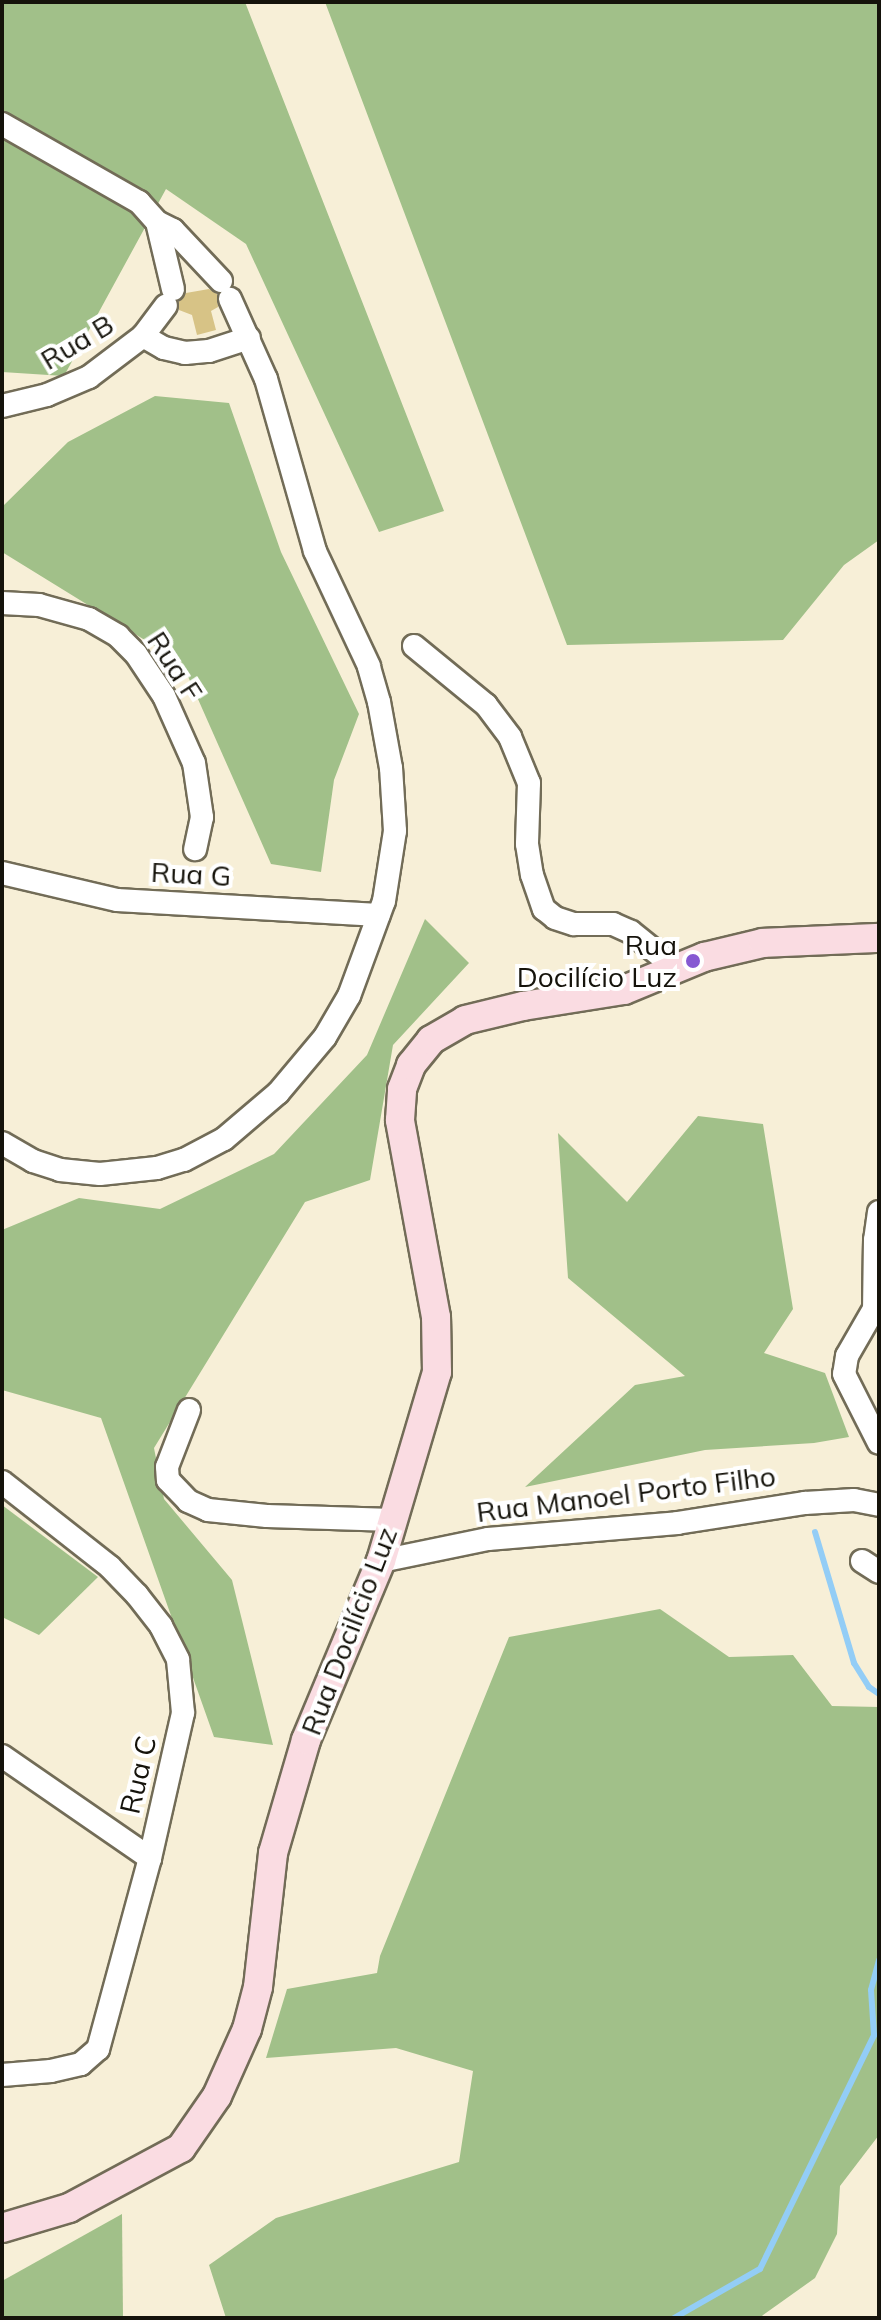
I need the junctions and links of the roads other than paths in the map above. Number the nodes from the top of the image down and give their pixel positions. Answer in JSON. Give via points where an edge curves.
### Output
{"nodes":[{"id":1,"x":2,"y":124,"type":"edge"},
{"id":2,"x":157,"y":222,"type":"junction"},
{"id":3,"x":143,"y":336,"type":"junction"},
{"id":4,"x":249,"y":338,"type":"junction"},
{"id":5,"x":2,"y":406,"type":"edge"},
{"id":6,"x":2,"y":603,"type":"edge"},
{"id":7,"x":414,"y":646,"type":"dead end"},
{"id":8,"x":195,"y":849,"type":"dead end"},
{"id":9,"x":2,"y":873,"type":"edge"},
{"id":10,"x":379,"y":915,"type":"junction"},
{"id":11,"x":879,"y":938,"type":"edge"},
{"id":12,"x":677,"y":969,"type":"junction"},
{"id":13,"x":2,"y":1143,"type":"edge"},
{"id":14,"x":879,"y":1212,"type":"edge"},
{"id":15,"x":189,"y":1410,"type":"dead end"},
{"id":16,"x":879,"y":1443,"type":"edge"},
{"id":17,"x":2,"y":1482,"type":"edge"},
{"id":18,"x":879,"y":1505,"type":"edge"},
{"id":19,"x":393,"y":1520,"type":"junction"},
{"id":20,"x":381,"y":1561,"type":"junction"},
{"id":21,"x":2,"y":1756,"type":"edge"},
{"id":22,"x":150,"y":1858,"type":"junction"},
{"id":23,"x":2,"y":2075,"type":"edge"},
{"id":24,"x":2,"y":2228,"type":"edge"}],
"edges":[{"from":1,"to":2,"type":"street","via":[[139,202]]},
{"from":2,"to":3,"type":"street","name":"Rua B","via":[[170,297]]},
{"from":2,"to":4,"type":"street","via":[[173,230],[225,290]]},
{"from":3,"to":4,"type":"street","via":[[185,353]]},
{"from":3,"to":5,"type":"street","name":"Rua B","via":[[89,377]]},
{"from":4,"to":10,"type":"street","via":[[266,379],[303,517],[369,666],[379,702],[395,831]]},
{"from":6,"to":8,"type":"street","name":"Rua F","via":[[39,605],[89,619],[136,654],[164,696],[194,763],[202,817]]},
{"from":7,"to":12,"type":"street","via":[[486,705],[510,737],[529,783],[527,844],[544,909],[574,924],[613,924],[631,932]]},
{"from":9,"to":10,"type":"street","name":"Rua G","via":[[117,900]]},
{"from":10,"to":13,"type":"street","via":[[349,996],[325,1037],[278,1093],[224,1139],[157,1168],[100,1174],[60,1170]]},
{"from":11,"to":12,"type":"main road","name":"Rua Docilício Luz","via":[[763,943]]},
{"from":12,"to":19,"type":"main road","name":"Rua Docilício Luz","via":[[624,990],[465,1020],[431,1040],[411,1065],[402,1089],[400,1120],[439,1356]]},
{"from":14,"to":16,"type":"street","via":[[874,1309],[847,1356],[844,1374]]},
{"from":15,"to":19,"type":"street","via":[[167,1467],[168,1480],[188,1501],[208,1510],[267,1516]]},
{"from":17,"to":22,"type":"street","name":"Rua C","via":[[128,1585],[161,1626],[178,1660],[183,1713]]},
{"from":18,"to":20,"type":"street","name":"Rua Manoel Porto Filho","via":[[854,1500],[805,1503],[677,1523],[488,1539]]},
{"from":19,"to":20,"type":"main road","name":"Rua Docilício Luz"},
{"from":20,"to":24,"type":"main road","name":"Rua Docilício Luz","via":[[296,1773],[268,1879],[254,2006],[217,2096],[181,2148],[69,2208]]},
{"from":21,"to":22,"type":"street"},
{"from":22,"to":23,"type":"street","name":"Rua C","via":[[98,2049],[81,2064]]}]}
